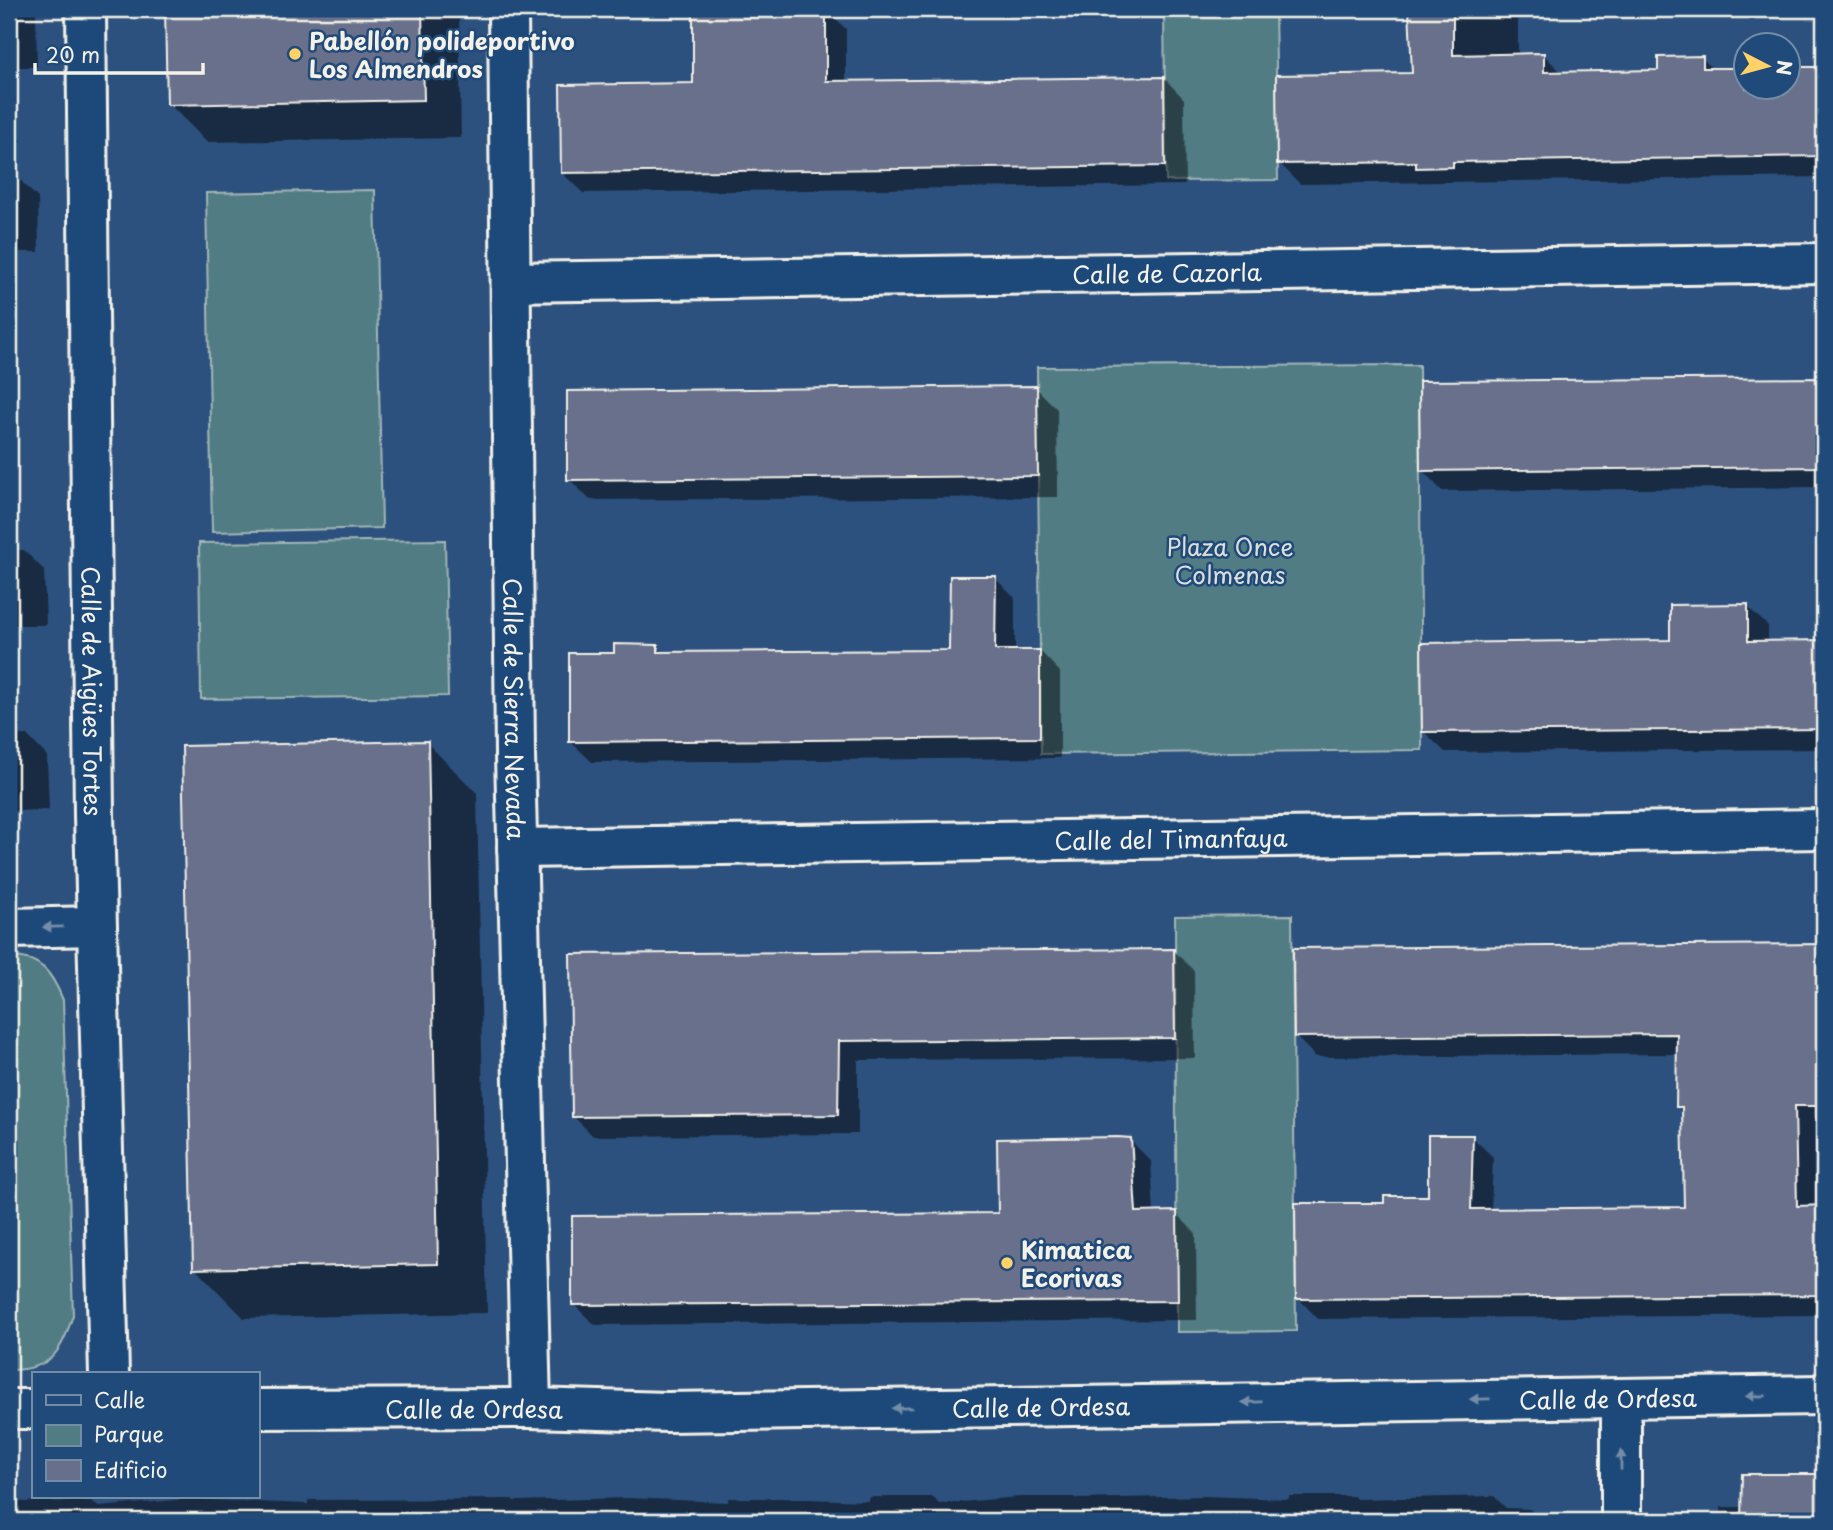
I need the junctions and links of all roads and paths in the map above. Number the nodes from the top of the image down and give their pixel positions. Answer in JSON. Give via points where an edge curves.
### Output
{"nodes":[{"id":1,"x":86,"y":9,"type":"edge"},
{"id":2,"x":508,"y":9,"type":"edge"},
{"id":3,"x":1824,"y":263,"type":"edge"},
{"id":4,"x":511,"y":282,"type":"junction"},
{"id":5,"x":1824,"y":828,"type":"edge"},
{"id":6,"x":517,"y":848,"type":"junction"},
{"id":7,"x":96,"y":926,"type":"junction"},
{"id":8,"x":9,"y":928,"type":"edge"},
{"id":9,"x":109,"y":1372,"type":"edge"},
{"id":10,"x":1824,"y":1395,"type":"edge"},
{"id":11,"x":1621,"y":1399,"type":"junction"},
{"id":12,"x":531,"y":1408,"type":"junction"},
{"id":13,"x":9,"y":1409,"type":"edge"},
{"id":14,"x":32,"y":1409,"type":"edge"},
{"id":15,"x":259,"y":1409,"type":"edge"},
{"id":16,"x":1621,"y":1521,"type":"edge"}],
"edges":[{"from":1,"to":7,"type":"street","name":"Calle de Aigües Tortes"},
{"from":2,"to":4,"type":"street","name":"Calle de Sierra Nevada"},
{"from":3,"to":4,"type":"street","name":"Calle de Cazorla"},
{"from":4,"to":6,"type":"street","name":"Calle de Sierra Nevada"},
{"from":5,"to":6,"type":"street","name":"Calle del Timanfaya"},
{"from":6,"to":12,"type":"street","name":"Calle de Sierra Nevada"},
{"from":7,"to":8,"type":"street","one_way":true},
{"from":7,"to":9,"type":"street","name":"Calle de Aigües Tortes"},
{"from":10,"to":11,"type":"street","name":"Calle de Ordesa","one_way":true},
{"from":11,"to":12,"type":"street","name":"Calle de Ordesa","one_way":true,"via":[[667,1412]]},
{"from":16,"to":11,"type":"street","one_way":true},
{"from":12,"to":15,"type":"street","name":"Calle de Ordesa"},
{"from":13,"to":14,"type":"street"}]}
